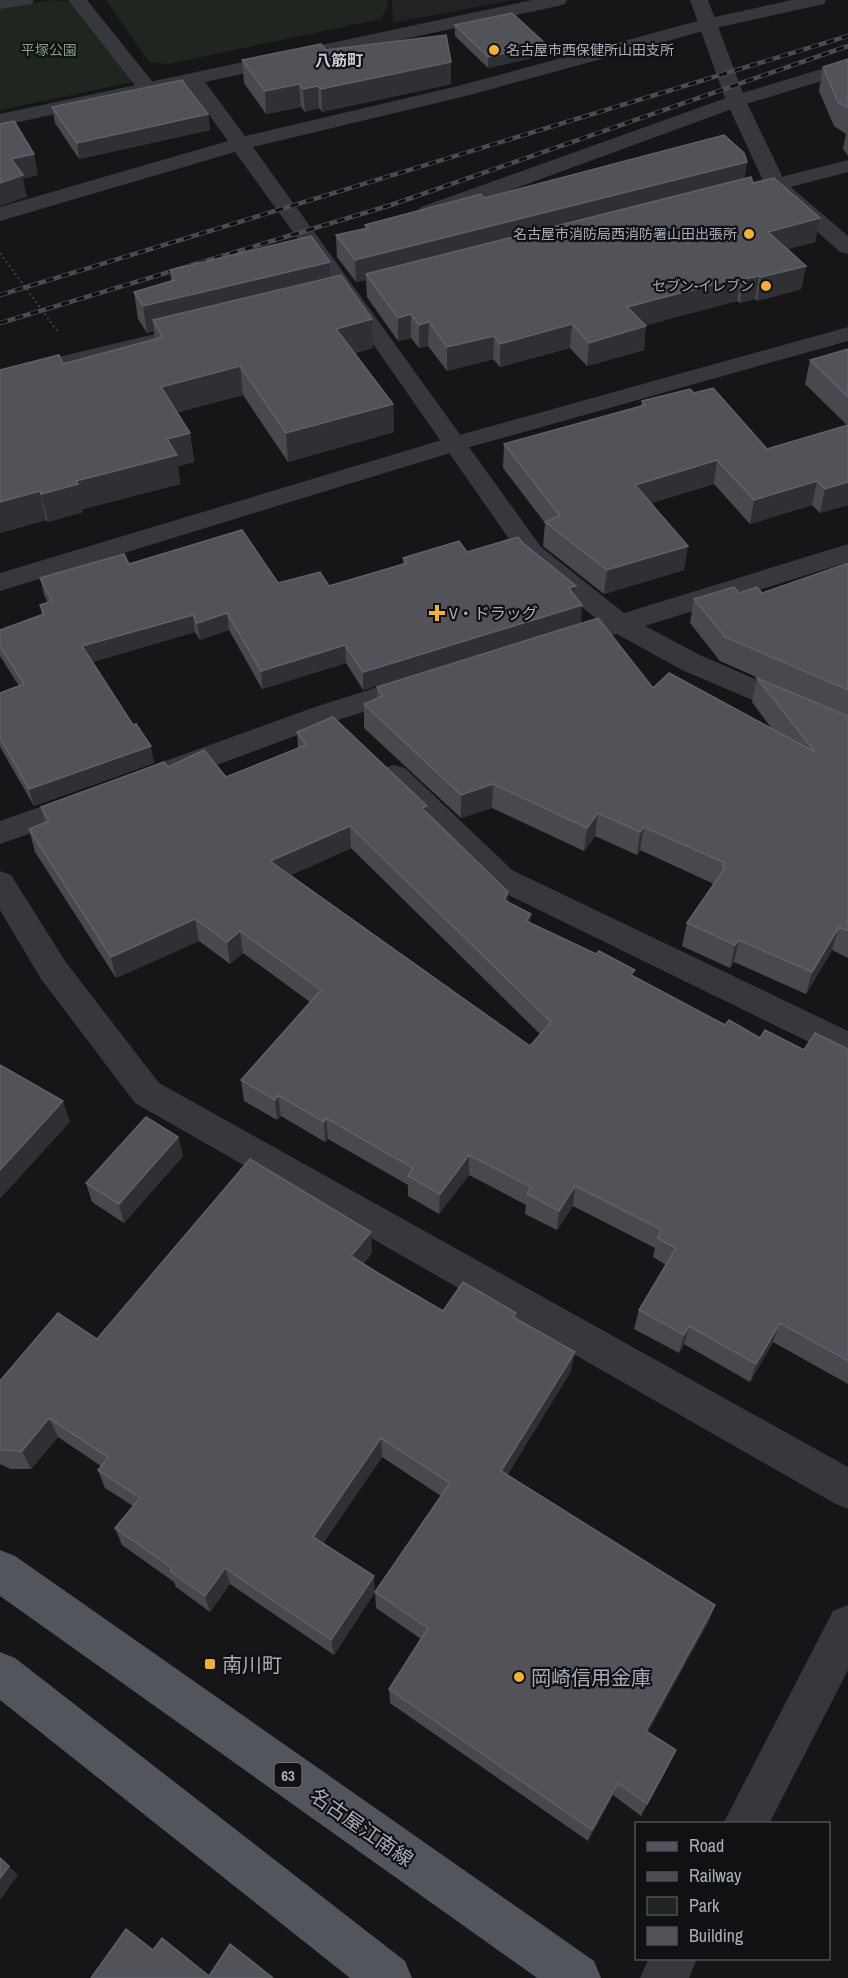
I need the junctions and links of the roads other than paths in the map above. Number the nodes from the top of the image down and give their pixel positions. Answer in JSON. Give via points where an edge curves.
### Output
{"nodes":[{"id":1,"x":25,"y":0,"type":"edge"},
{"id":2,"x":77,"y":0,"type":"edge"},
{"id":3,"x":558,"y":0,"type":"edge"},
{"id":4,"x":699,"y":0,"type":"edge"},
{"id":5,"x":817,"y":0,"type":"edge"},
{"id":6,"x":0,"y":3,"type":"edge"},
{"id":7,"x":708,"y":24,"type":"junction"},
{"id":8,"x":848,"y":67,"type":"edge"},
{"id":9,"x":193,"y":79,"type":"junction"},
{"id":10,"x":148,"y":89,"type":"junction"},
{"id":11,"x":736,"y":101,"type":"junction"},
{"id":12,"x":0,"y":120,"type":"edge"},
{"id":13,"x":240,"y":144,"type":"junction"},
{"id":14,"x":848,"y":166,"type":"edge"},
{"id":15,"x":776,"y":185,"type":"junction"},
{"id":16,"x":718,"y":200,"type":"edge"},
{"id":17,"x":0,"y":214,"type":"edge"},
{"id":18,"x":405,"y":221,"type":"edge"},
{"id":19,"x":848,"y":248,"type":"edge"},
{"id":20,"x":180,"y":334,"type":"edge"},
{"id":21,"x":848,"y":334,"type":"edge"},
{"id":22,"x":0,"y":378,"type":"edge"},
{"id":23,"x":454,"y":444,"type":"junction"},
{"id":24,"x":848,"y":552,"type":"edge"},
{"id":25,"x":0,"y":582,"type":"edge"},
{"id":26,"x":620,"y":624,"type":"junction"},
{"id":27,"x":578,"y":636,"type":"edge"},
{"id":28,"x":449,"y":675,"type":"edge"},
{"id":29,"x":328,"y":713,"type":"junction"},
{"id":30,"x":848,"y":731,"type":"edge"},
{"id":31,"x":142,"y":781,"type":"edge"},
{"id":32,"x":109,"y":793,"type":"edge"},
{"id":33,"x":0,"y":833,"type":"edge"},
{"id":34,"x":0,"y":883,"type":"edge"},
{"id":35,"x":848,"y":1047,"type":"edge"},
{"id":36,"x":848,"y":1489,"type":"edge"},
{"id":37,"x":0,"y":1571,"type":"edge"},
{"id":38,"x":848,"y":1626,"type":"edge"},
{"id":39,"x":0,"y":1673,"type":"edge"},
{"id":40,"x":746,"y":1822,"type":"edge"},
{"id":41,"x":673,"y":1960,"type":"edge"},
{"id":42,"x":388,"y":1978,"type":"edge"},
{"id":43,"x":577,"y":1978,"type":"edge"},
{"id":44,"x":664,"y":1978,"type":"edge"}],
"edges":[{"from":1,"to":6,"type":"street"},
{"from":2,"to":10,"type":"street"},
{"from":3,"to":9,"type":"street"},
{"from":4,"to":7,"type":"street"},
{"from":5,"to":7,"type":"street"},
{"from":7,"to":11,"type":"street"},
{"from":7,"to":13,"type":"street","via":[[463,91]]},
{"from":8,"to":11,"type":"street"},
{"from":9,"to":10,"type":"street"},
{"from":9,"to":13,"type":"street"},
{"from":10,"to":12,"type":"street"},
{"from":11,"to":15,"type":"street"},
{"from":11,"to":18,"type":"street"},
{"from":13,"to":17,"type":"street"},
{"from":13,"to":23,"type":"street","via":[[328,248],[349,293]]},
{"from":14,"to":15,"type":"street"},
{"from":15,"to":16,"type":"street"},
{"from":15,"to":19,"type":"street"},
{"from":20,"to":22,"type":"street"},
{"from":21,"to":23,"type":"street"},
{"from":23,"to":25,"type":"street"},
{"from":23,"to":26,"type":"street","via":[[532,553]]},
{"from":24,"to":26,"type":"street"},
{"from":26,"to":27,"type":"street"},
{"from":26,"to":30,"type":"street","via":[[692,663]]},
{"from":28,"to":29,"type":"street"},
{"from":29,"to":31,"type":"street"},
{"from":29,"to":35,"type":"street","via":[[501,878]]},
{"from":32,"to":33,"type":"street"},
{"from":34,"to":36,"type":"street","via":[[53,970],[147,1093]]},
{"from":37,"to":43,"type":"main road","name":"名古屋江南線","number":"63"},
{"from":38,"to":40,"type":"street"},
{"from":39,"to":42,"type":"main road"},
{"from":41,"to":44,"type":"street"}]}
